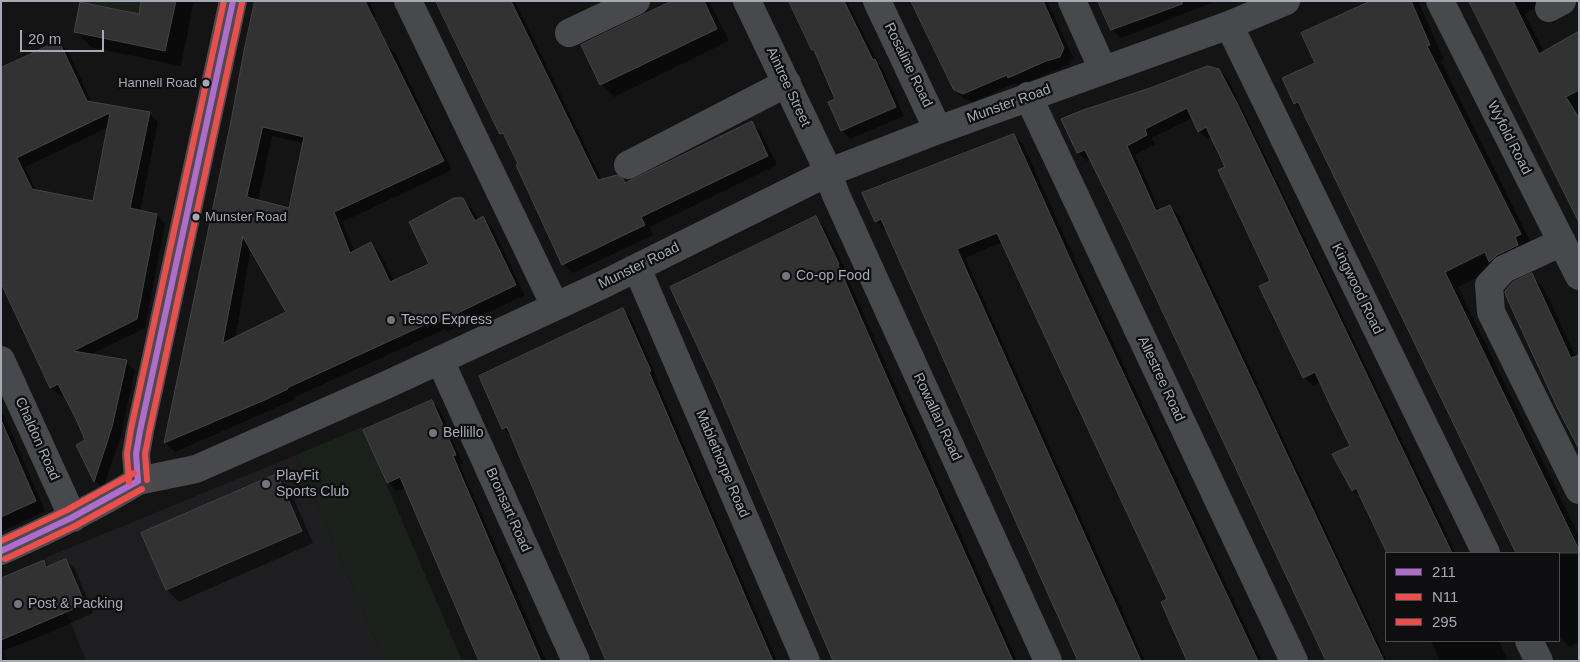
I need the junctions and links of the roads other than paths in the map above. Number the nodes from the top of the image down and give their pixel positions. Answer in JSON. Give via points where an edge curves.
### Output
{"nodes":[{"id":1,"x":233,"y":1,"type":"edge"},
{"id":2,"x":408,"y":1,"type":"edge"},
{"id":3,"x":636,"y":1,"type":"edge"},
{"id":4,"x":747,"y":1,"type":"edge"},
{"id":5,"x":877,"y":1,"type":"edge"},
{"id":6,"x":1072,"y":1,"type":"edge"},
{"id":7,"x":1286,"y":1,"type":"edge"},
{"id":8,"x":1440,"y":1,"type":"edge"},
{"id":9,"x":1258,"y":7,"type":"edge"},
{"id":10,"x":1229,"y":25,"type":"junction"},
{"id":11,"x":569,"y":33,"type":"dead end"},
{"id":12,"x":1103,"y":70,"type":"junction"},
{"id":13,"x":787,"y":83,"type":"junction"},
{"id":14,"x":1028,"y":96,"type":"junction"},
{"id":15,"x":938,"y":130,"type":"junction"},
{"id":16,"x":628,"y":165,"type":"dead end"},
{"id":17,"x":827,"y":173,"type":"junction"},
{"id":18,"x":1562,"y":242,"type":"junction"},
{"id":19,"x":637,"y":268,"type":"junction"},
{"id":20,"x":1579,"y":276,"type":"edge"},
{"id":21,"x":555,"y":306,"type":"junction"},
{"id":22,"x":1,"y":360,"type":"edge"},
{"id":23,"x":440,"y":360,"type":"junction"},
{"id":24,"x":138,"y":481,"type":"junction"},
{"id":25,"x":1579,"y":490,"type":"edge"},
{"id":26,"x":73,"y":518,"type":"junction"},
{"id":27,"x":1,"y":551,"type":"edge"},
{"id":28,"x":1486,"y":552,"type":"edge"},
{"id":29,"x":1530,"y":642,"type":"edge"},
{"id":30,"x":576,"y":661,"type":"edge"},
{"id":31,"x":806,"y":661,"type":"edge"},
{"id":32,"x":1048,"y":661,"type":"edge"},
{"id":33,"x":1294,"y":661,"type":"edge"},
{"id":34,"x":1539,"y":661,"type":"edge"}],
"edges":[{"from":1,"to":24,"type":"main road","via":[[140,431],[136,454]]},
{"from":2,"to":21,"type":"street"},
{"from":3,"to":11,"type":"street"},
{"from":4,"to":13,"type":"street","name":"Aintree Street"},
{"from":5,"to":15,"type":"street","name":"Rosaline Road"},
{"from":6,"to":12,"type":"street"},
{"from":7,"to":9,"type":"street","name":"Munster Road"},
{"from":8,"to":18,"type":"street","name":"Wyfold Road"},
{"from":9,"to":10,"type":"street","name":"Munster Road"},
{"from":10,"to":12,"type":"street","name":"Munster Road"},
{"from":10,"to":28,"type":"street","name":"Kingwood Road"},
{"from":12,"to":14,"type":"street","name":"Munster Road"},
{"from":13,"to":16,"type":"street"},
{"from":13,"to":17,"type":"street","name":"Aintree Street"},
{"from":14,"to":15,"type":"street","name":"Munster Road"},
{"from":14,"to":33,"type":"street","name":"Allestree Road"},
{"from":15,"to":17,"type":"street","name":"Munster Road"},
{"from":17,"to":19,"type":"street","name":"Munster Road"},
{"from":17,"to":32,"type":"street","name":"Rowallan Road"},
{"from":18,"to":20,"type":"street","name":"Wyfold Road"},
{"from":18,"to":25,"type":"street","via":[[1504,270],[1489,285],[1491,312]]},
{"from":19,"to":21,"type":"street","name":"Munster Road"},
{"from":19,"to":31,"type":"street","name":"Mablethorpe Road"},
{"from":21,"to":23,"type":"street","name":"Munster Road"},
{"from":22,"to":26,"type":"street","name":"Chaldon Road"},
{"from":23,"to":24,"type":"street","name":"Munster Road","via":[[196,468]]},
{"from":23,"to":30,"type":"street","name":"Bronsart Road"},
{"from":24,"to":26,"type":"main road","name":"Munster Road"},
{"from":26,"to":27,"type":"main road","name":"Munster Road"},
{"from":29,"to":34,"type":"street"}]}
